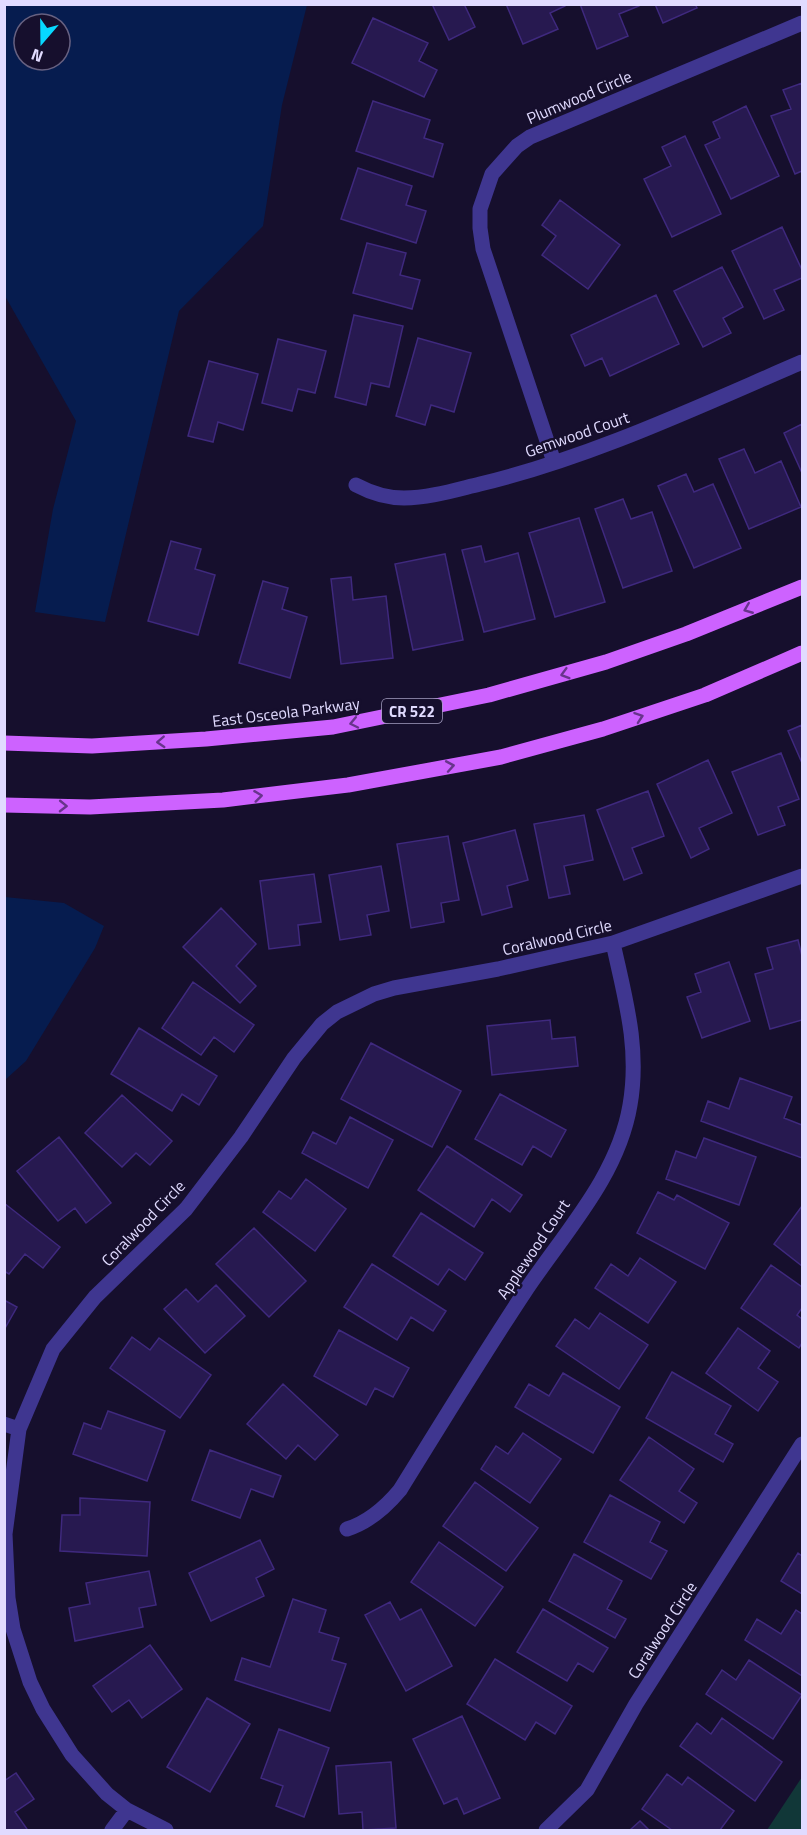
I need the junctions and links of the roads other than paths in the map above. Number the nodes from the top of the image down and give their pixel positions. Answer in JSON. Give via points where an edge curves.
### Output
{"nodes":[{"id":1,"x":802,"y":23,"type":"edge"},
{"id":2,"x":802,"y":362,"type":"edge"},
{"id":3,"x":554,"y":462,"type":"junction"},
{"id":4,"x":356,"y":485,"type":"dead end"},
{"id":5,"x":802,"y":587,"type":"edge"},
{"id":6,"x":802,"y":653,"type":"edge"},
{"id":7,"x":4,"y":743,"type":"edge"},
{"id":8,"x":4,"y":805,"type":"edge"},
{"id":9,"x":802,"y":876,"type":"edge"},
{"id":10,"x":613,"y":943,"type":"junction"},
{"id":11,"x":4,"y":1424,"type":"edge"},
{"id":12,"x":20,"y":1429,"type":"junction"},
{"id":13,"x":802,"y":1444,"type":"edge"},
{"id":14,"x":347,"y":1529,"type":"dead end"},
{"id":15,"x":127,"y":1810,"type":"junction"},
{"id":16,"x":112,"y":1830,"type":"edge"},
{"id":17,"x":166,"y":1830,"type":"edge"},
{"id":18,"x":546,"y":1830,"type":"edge"}],
"edges":[{"from":1,"to":3,"type":"street","name":"Plumwood Circle","via":[[530,137],[492,174],[480,209],[483,249]]},
{"from":2,"to":3,"type":"street","name":"Gemwood Court","via":[[628,436]]},
{"from":3,"to":4,"type":"street","name":"Gemwood Court","via":[[421,497],[386,496]]},
{"from":5,"to":7,"type":"main road","name":"East Osceola Parkway","number":"CR 522","one_way":true,"via":[[606,662],[489,695],[333,727],[93,746]]},
{"from":8,"to":6,"type":"main road","one_way":true,"via":[[90,807],[223,800],[348,785],[501,757],[705,695]]},
{"from":9,"to":10,"type":"street","name":"Coralwood Circle"},
{"from":10,"to":12,"type":"street","name":"Coralwood Circle","via":[[394,988],[355,1002],[322,1024],[186,1209],[95,1297],[53,1349]]},
{"from":10,"to":14,"type":"street","name":"Applewood Court","via":[[635,1059],[630,1105],[615,1154],[400,1490],[375,1515]]},
{"from":11,"to":12,"type":"street"},
{"from":12,"to":15,"type":"street","name":"Coralwood Circle","via":[[5,1545],[8,1598],[20,1656],[43,1709],[72,1755]]},
{"from":13,"to":18,"type":"street","name":"Coralwood Circle","via":[[636,1704],[587,1790]]},
{"from":15,"to":16,"type":"street"},
{"from":15,"to":17,"type":"street","name":"Coralwood Circle"}]}
